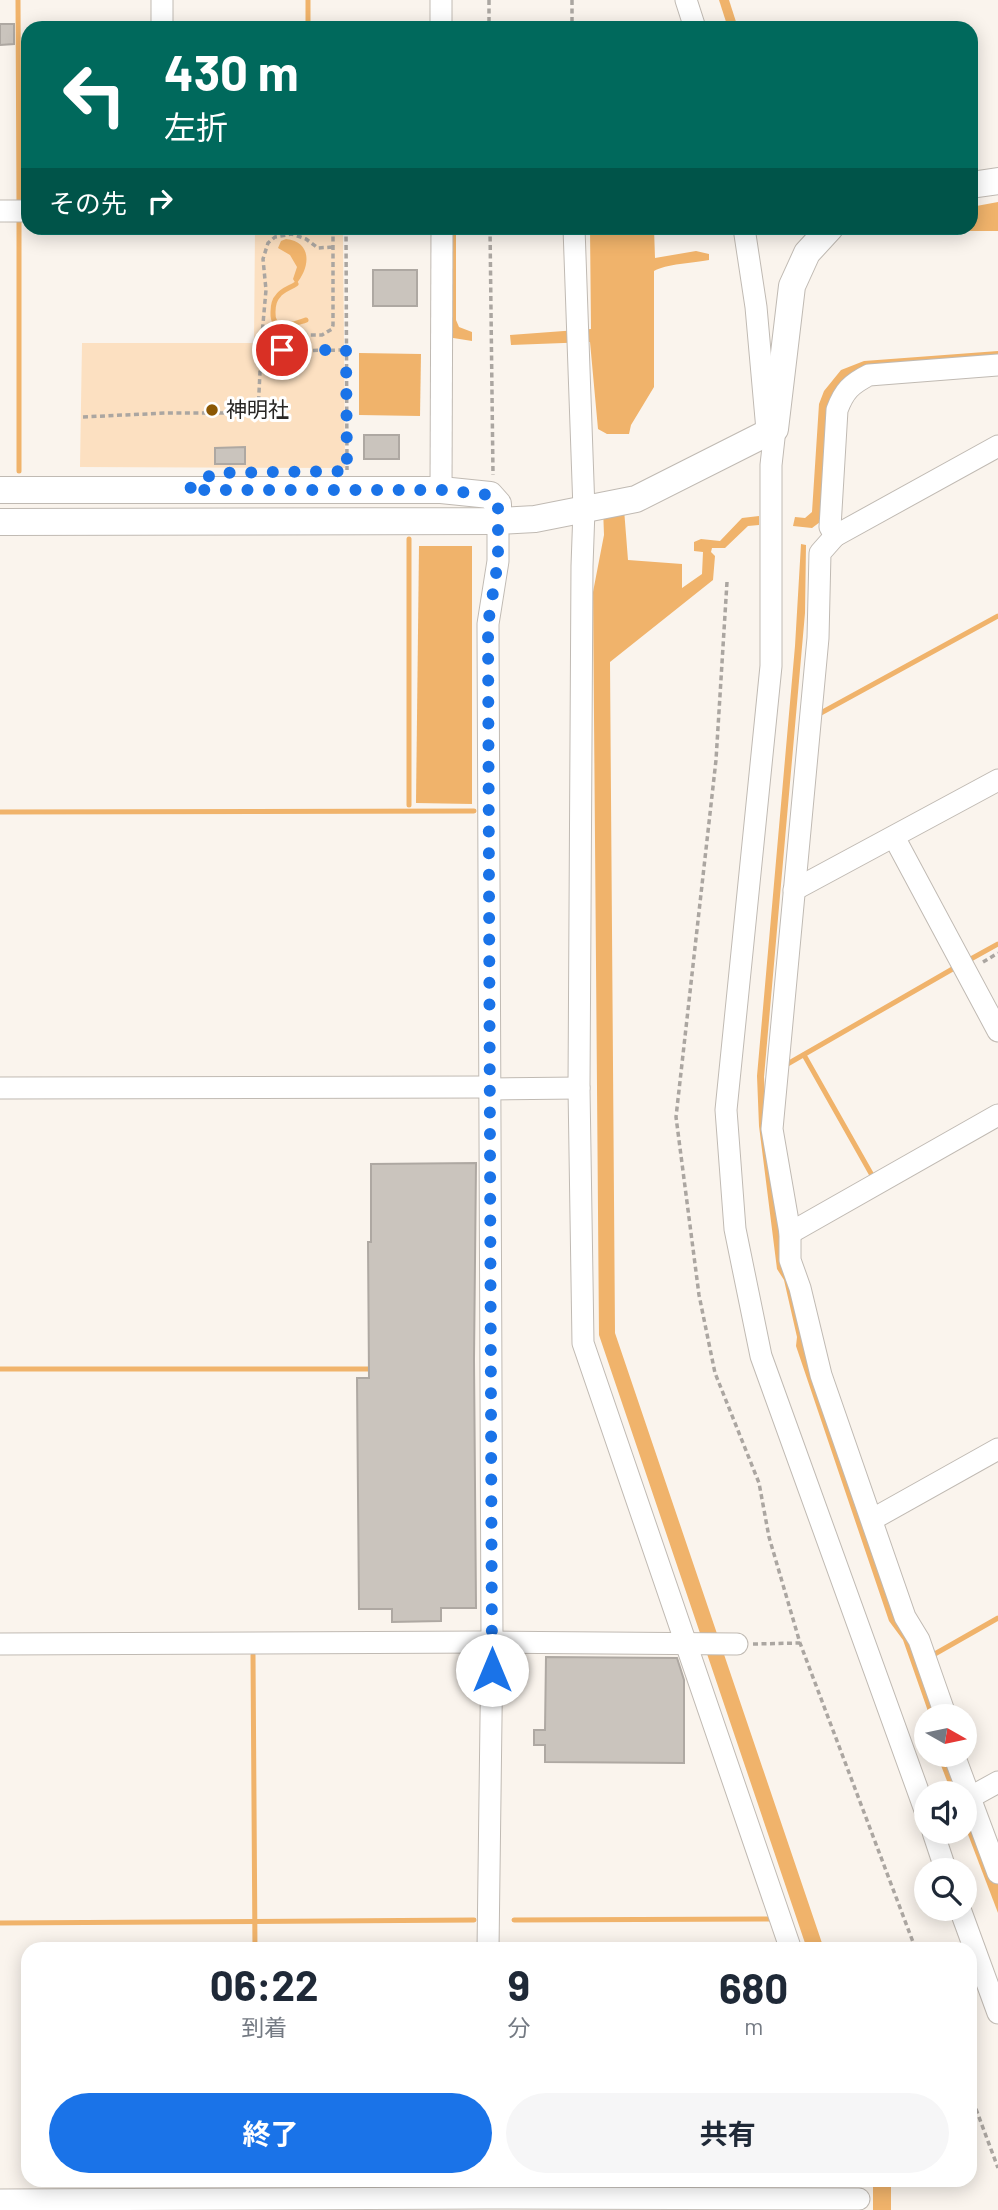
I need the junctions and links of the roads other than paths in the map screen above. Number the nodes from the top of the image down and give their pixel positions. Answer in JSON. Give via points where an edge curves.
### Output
{"nodes":[{"id":1,"x":162,"y":0,"type":"edge"},
{"id":2,"x":441,"y":0,"type":"edge"},
{"id":3,"x":686,"y":0,"type":"edge"},
{"id":4,"x":162,"y":21,"type":"edge"},
{"id":5,"x":441,"y":21,"type":"edge"},
{"id":6,"x":693,"y":21,"type":"edge"},
{"id":7,"x":998,"y":181,"type":"edge"},
{"id":8,"x":978,"y":184,"type":"edge"},
{"id":9,"x":442,"y":235,"type":"edge"},
{"id":10,"x":574,"y":235,"type":"edge"},
{"id":11,"x":745,"y":235,"type":"edge"},
{"id":12,"x":824,"y":235,"type":"edge"},
{"id":13,"x":998,"y":365,"type":"edge"},
{"id":14,"x":772,"y":432,"type":"junction"},
{"id":15,"x":998,"y":446,"type":"edge"},
{"id":16,"x":0,"y":490,"type":"edge"},
{"id":17,"x":441,"y":490,"type":"junction"},
{"id":18,"x":591,"y":508,"type":"junction"},
{"id":19,"x":498,"y":521,"type":"junction"},
{"id":20,"x":0,"y":522,"type":"edge"},
{"id":21,"x":835,"y":536,"type":"junction"},
{"id":22,"x":998,"y":780,"type":"edge"},
{"id":23,"x":894,"y":837,"type":"junction"},
{"id":24,"x":793,"y":890,"type":"junction"},
{"id":25,"x":998,"y":1031,"type":"edge"},
{"id":26,"x":0,"y":1088,"type":"edge"},
{"id":27,"x":490,"y":1088,"type":"junction"},
{"id":28,"x":579,"y":1088,"type":"junction"},
{"id":29,"x":998,"y":1115,"type":"edge"},
{"id":30,"x":790,"y":1233,"type":"junction"},
{"id":31,"x":998,"y":1450,"type":"edge"},
{"id":32,"x":873,"y":1519,"type":"junction"},
{"id":33,"x":492,"y":1643,"type":"junction"},
{"id":34,"x":685,"y":1643,"type":"junction"},
{"id":35,"x":0,"y":1644,"type":"edge"},
{"id":36,"x":737,"y":1644,"type":"road end"},
{"id":37,"x":941,"y":1704,"type":"edge"},
{"id":38,"x":914,"y":1781,"type":"edge"},
{"id":39,"x":998,"y":1783,"type":"edge"},
{"id":40,"x":977,"y":1794,"type":"edge"},
{"id":41,"x":977,"y":1817,"type":"edge"},
{"id":42,"x":998,"y":1873,"type":"edge"},
{"id":43,"x":964,"y":1921,"type":"edge"},
{"id":44,"x":488,"y":1942,"type":"edge"},
{"id":45,"x":788,"y":1942,"type":"edge"},
{"id":46,"x":972,"y":1942,"type":"edge"},
{"id":47,"x":977,"y":1956,"type":"edge"},
{"id":48,"x":998,"y":2013,"type":"edge"},
{"id":49,"x":486,"y":2196,"type":"edge"},
{"id":50,"x":859,"y":2196,"type":"edge"},
{"id":51,"x":0,"y":2200,"type":"edge"}],
"edges":[{"from":1,"to":4,"type":"street"},
{"from":2,"to":5,"type":"street"},
{"from":3,"to":6,"type":"street"},
{"from":7,"to":8,"type":"street"},
{"from":9,"to":17,"type":"street"},
{"from":10,"to":18,"type":"street"},
{"from":11,"to":14,"type":"street"},
{"from":12,"to":14,"type":"street","via":[[807,253],[792,286]]},
{"from":13,"to":21,"type":"street","via":[[869,375],[853,383],[837,410],[830,527]]},
{"from":14,"to":18,"type":"street","via":[[636,499]]},
{"from":14,"to":38,"type":"street","via":[[771,666],[726,1110],[735,1229],[761,1356]]},
{"from":15,"to":21,"type":"street"},
{"from":16,"to":17,"type":"street"},
{"from":17,"to":19,"type":"street","via":[[490,495],[498,504]]},
{"from":18,"to":19,"type":"street"},
{"from":18,"to":28,"type":"street","via":[[582,566]]},
{"from":19,"to":20,"type":"street"},
{"from":19,"to":27,"type":"street","via":[[498,561],[488,624]]},
{"from":21,"to":24,"type":"street","via":[[820,553],[818,638]]},
{"from":22,"to":23,"type":"street"},
{"from":23,"to":24,"type":"street"},
{"from":23,"to":25,"type":"street"},
{"from":24,"to":30,"type":"street","via":[[772,1129]]},
{"from":26,"to":27,"type":"street"},
{"from":27,"to":28,"type":"street"},
{"from":27,"to":33,"type":"street"},
{"from":28,"to":34,"type":"street","via":[[583,1343]]},
{"from":29,"to":30,"type":"street"},
{"from":30,"to":32,"type":"street","via":[[790,1260],[821,1375]]},
{"from":31,"to":32,"type":"street"},
{"from":32,"to":37,"type":"street","via":[[905,1617],[919,1640]]},
{"from":33,"to":34,"type":"street"},
{"from":33,"to":35,"type":"street"},
{"from":33,"to":44,"type":"street"},
{"from":34,"to":36,"type":"street"},
{"from":34,"to":45,"type":"street"},
{"from":39,"to":40,"type":"street"},
{"from":41,"to":42,"type":"street"},
{"from":43,"to":46,"type":"street"},
{"from":47,"to":48,"type":"street"},
{"from":49,"to":50,"type":"street"},
{"from":49,"to":51,"type":"street"}]}
